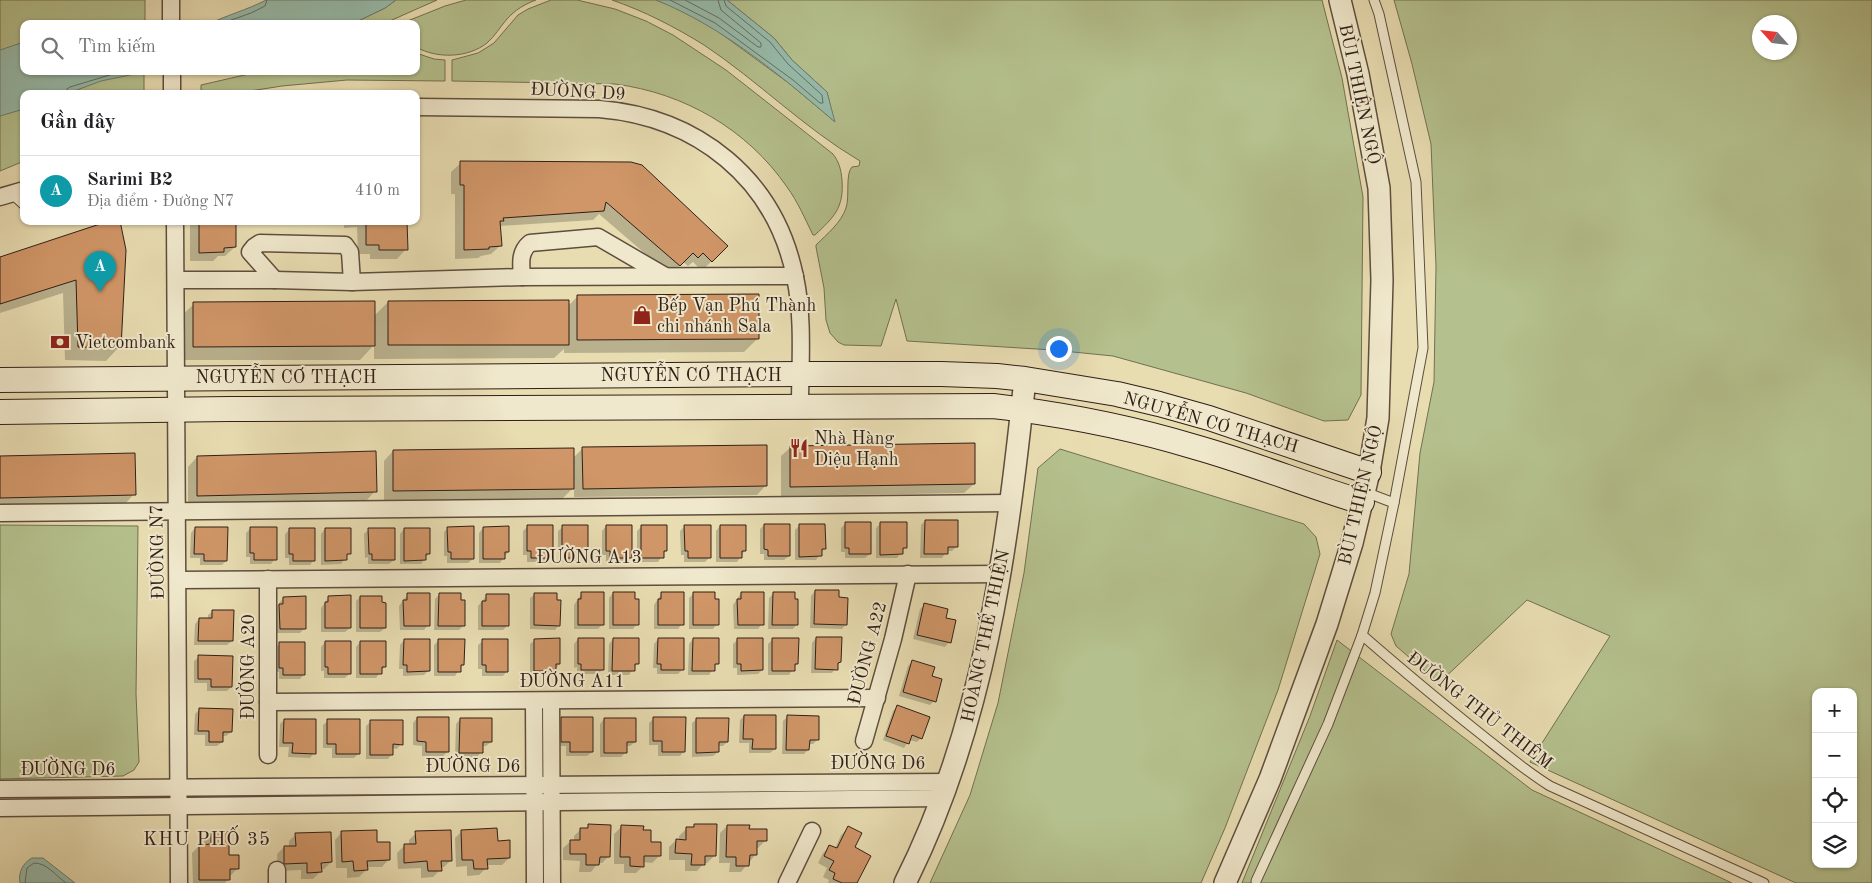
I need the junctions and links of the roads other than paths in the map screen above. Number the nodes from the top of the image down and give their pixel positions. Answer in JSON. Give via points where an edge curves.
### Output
{"nodes":[{"id":1,"x":171,"y":0,"type":"edge"},
{"id":2,"x":1340,"y":0,"type":"edge"},
{"id":3,"x":1374,"y":0,"type":"edge"},
{"id":4,"x":171,"y":20,"type":"edge"},
{"id":5,"x":172,"y":75,"type":"edge"},
{"id":6,"x":172,"y":90,"type":"edge"},
{"id":7,"x":420,"y":107,"type":"edge"},
{"id":8,"x":175,"y":225,"type":"edge"},
{"id":9,"x":665,"y":276,"type":"junction"},
{"id":10,"x":795,"y":276,"type":"junction"},
{"id":11,"x":522,"y":277,"type":"junction"},
{"id":12,"x":176,"y":280,"type":"junction"},
{"id":13,"x":275,"y":280,"type":"junction"},
{"id":14,"x":352,"y":282,"type":"junction"},
{"id":15,"x":800,"y":374,"type":"junction"},
{"id":16,"x":176,"y":378,"type":"junction"},
{"id":17,"x":1025,"y":379,"type":"junction"},
{"id":18,"x":0,"y":380,"type":"edge"},
{"id":19,"x":800,"y":406,"type":"junction"},
{"id":20,"x":1022,"y":409,"type":"junction"},
{"id":21,"x":176,"y":410,"type":"junction"},
{"id":22,"x":0,"y":412,"type":"edge"},
{"id":23,"x":1365,"y":489,"type":"junction"},
{"id":24,"x":1010,"y":503,"type":"junction"},
{"id":25,"x":1394,"y":503,"type":"junction"},
{"id":26,"x":177,"y":512,"type":"junction"},
{"id":27,"x":0,"y":513,"type":"edge"},
{"id":28,"x":908,"y":574,"type":"junction"},
{"id":29,"x":1000,"y":574,"type":"junction"},
{"id":30,"x":268,"y":579,"type":"junction"},
{"id":31,"x":178,"y":580,"type":"junction"},
{"id":32,"x":1362,"y":635,"type":"junction"},
{"id":33,"x":877,"y":698,"type":"junction"},
{"id":34,"x":543,"y":701,"type":"junction"},
{"id":35,"x":268,"y":702,"type":"junction"},
{"id":36,"x":864,"y":742,"type":"dead end"},
{"id":37,"x":268,"y":754,"type":"dead end"},
{"id":38,"x":535,"y":785,"type":"junction"},
{"id":39,"x":551,"y":785,"type":"junction"},
{"id":40,"x":178,"y":788,"type":"junction"},
{"id":41,"x":0,"y":789,"type":"edge"},
{"id":42,"x":944,"y":790,"type":"junction"},
{"id":43,"x":535,"y":802,"type":"junction"},
{"id":44,"x":552,"y":802,"type":"junction"},
{"id":45,"x":179,"y":806,"type":"junction"},
{"id":46,"x":0,"y":808,"type":"edge"},
{"id":47,"x":812,"y":831,"type":"dead end"},
{"id":48,"x":1256,"y":881,"type":"dead end"},
{"id":49,"x":179,"y":883,"type":"edge"},
{"id":50,"x":535,"y":883,"type":"edge"},
{"id":51,"x":552,"y":883,"type":"edge"},
{"id":52,"x":787,"y":883,"type":"edge"},
{"id":53,"x":905,"y":883,"type":"edge"},
{"id":54,"x":1225,"y":883,"type":"edge"},
{"id":55,"x":1764,"y":883,"type":"edge"}],
"edges":[{"from":1,"to":4,"type":"street"},
{"from":2,"to":23,"type":"street","name":"BÙI THIỆN NGỘ","via":[[1380,188],[1382,280],[1378,418]]},
{"from":3,"to":25,"type":"lane","via":[[1416,182],[1423,348]]},
{"from":5,"to":6,"type":"street"},
{"from":7,"to":10,"type":"street","name":"ĐƯỜNG D9","via":[[623,111],[677,127],[716,149],[754,186],[779,226]]},
{"from":8,"to":12,"type":"street","name":"ĐƯỜNG N7"},
{"from":9,"to":10,"type":"street"},
{"from":9,"to":11,"type":"street"},
{"from":9,"to":11,"type":"street","via":[[598,237],[530,242],[521,255]]},
{"from":10,"to":15,"type":"street","name":"ĐƯỜNG D9"},
{"from":11,"to":14,"type":"street"},
{"from":12,"to":13,"type":"street"},
{"from":12,"to":16,"type":"street","name":"ĐƯỜNG N7"},
{"from":13,"to":14,"type":"street"},
{"from":13,"to":14,"type":"street","via":[[250,252],[260,243],[345,244],[350,252]]},
{"from":15,"to":16,"type":"main road","name":"NGUYỄN CƠ THẠCH"},
{"from":15,"to":17,"type":"main road","name":"NGUYỄN CƠ THẠCH","via":[[941,374]]},
{"from":15,"to":19,"type":"street","name":"ĐƯỜNG D9"},
{"from":16,"to":18,"type":"main road","name":"NGUYỄN CƠ THẠCH"},
{"from":16,"to":21,"type":"street","name":"ĐƯỜNG N7"},
{"from":17,"to":20,"type":"street","name":"HOÀNG THẾ THIỆN"},
{"from":17,"to":23,"type":"main road","name":"NGUYỄN CƠ THẠCH","via":[[1117,394],[1218,421]]},
{"from":19,"to":20,"type":"main road","name":"NGUYỄN CƠ THẠCH","via":[[993,406]]},
{"from":19,"to":21,"type":"main road","name":"NGUYỄN CƠ THẠCH"},
{"from":20,"to":23,"type":"main road","name":"NGUYỄN CƠ THẠCH","via":[[1110,424]]},
{"from":20,"to":24,"type":"street","name":"HOÀNG THẾ THIỆN"},
{"from":21,"to":22,"type":"main road","name":"NGUYỄN CƠ THẠCH"},
{"from":21,"to":26,"type":"street","name":"ĐƯỜNG N7"},
{"from":23,"to":25,"type":"lane"},
{"from":23,"to":54,"type":"street","name":"BÙI THIỆN NGỘ","via":[[1327,624],[1270,779]]},
{"from":24,"to":26,"type":"street"},
{"from":24,"to":29,"type":"street","name":"HOÀNG THẾ THIỆN"},
{"from":25,"to":32,"type":"lane"},
{"from":26,"to":27,"type":"street"},
{"from":26,"to":31,"type":"street","name":"ĐƯỜNG N7"},
{"from":28,"to":29,"type":"street","name":"ĐƯỜNG A13"},
{"from":28,"to":30,"type":"street","name":"ĐƯỜNG A13"},
{"from":28,"to":33,"type":"street","name":"ĐƯỜNG A22"},
{"from":29,"to":42,"type":"street","name":"HOÀNG THẾ THIỆN","via":[[980,677],[957,758]]},
{"from":30,"to":31,"type":"street","name":"ĐƯỜNG A13"},
{"from":30,"to":35,"type":"street","name":"ĐƯỜNG A20"},
{"from":31,"to":40,"type":"street","name":"ĐƯỜNG N7"},
{"from":32,"to":48,"type":"lane","via":[[1328,724]]},
{"from":32,"to":55,"type":"lane","name":"ĐƯỜNG THỦ THIÊM","via":[[1415,682],[1550,786]]},
{"from":33,"to":34,"type":"street","name":"ĐƯỜNG A11"},
{"from":33,"to":36,"type":"street","name":"ĐƯỜNG A22"},
{"from":34,"to":35,"type":"street","name":"ĐƯỜNG A11"},
{"from":34,"to":38,"type":"street"},
{"from":34,"to":39,"type":"street"},
{"from":35,"to":37,"type":"street","name":"ĐƯỜNG A20"},
{"from":38,"to":39,"type":"street","name":"ĐƯỜNG D6"},
{"from":38,"to":40,"type":"street","name":"ĐƯỜNG D6"},
{"from":38,"to":43,"type":"street"},
{"from":39,"to":42,"type":"street","name":"ĐƯỜNG D6"},
{"from":39,"to":44,"type":"street"},
{"from":40,"to":41,"type":"street","name":"ĐƯỜNG D6"},
{"from":40,"to":45,"type":"street","name":"ĐƯỜNG N7"},
{"from":42,"to":44,"type":"street","name":"ĐƯỜNG D6"},
{"from":42,"to":53,"type":"street","name":"HOÀNG THẾ THIỆN"},
{"from":43,"to":44,"type":"street","name":"ĐƯỜNG D6"},
{"from":43,"to":45,"type":"street","name":"ĐƯỜNG D6"},
{"from":43,"to":50,"type":"street"},
{"from":44,"to":51,"type":"street"},
{"from":45,"to":46,"type":"street","name":"ĐƯỜNG D6"},
{"from":45,"to":49,"type":"street","name":"ĐƯỜNG N7"},
{"from":47,"to":52,"type":"street"}]}
